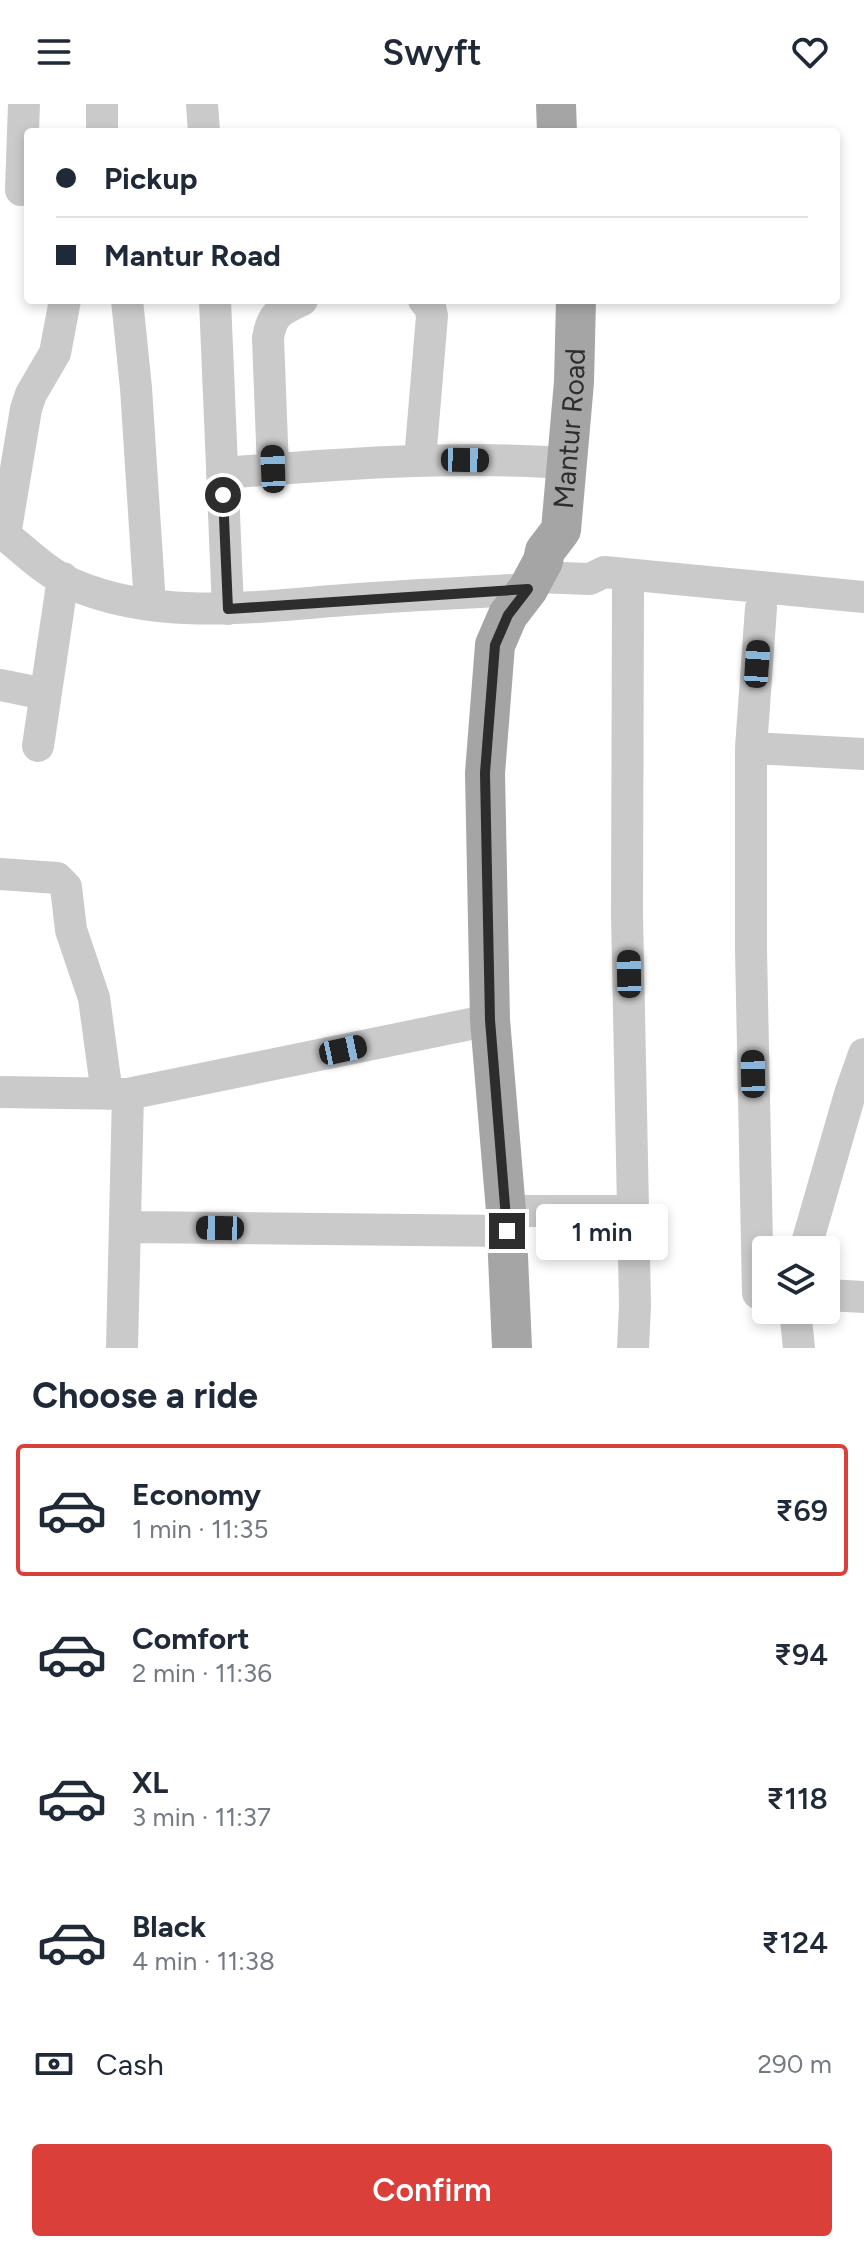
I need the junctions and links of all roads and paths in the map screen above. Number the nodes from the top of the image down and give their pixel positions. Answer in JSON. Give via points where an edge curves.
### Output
{"nodes":[{"id":1,"x":24,"y":104,"type":"edge"},
{"id":2,"x":102,"y":104,"type":"edge"},
{"id":3,"x":202,"y":104,"type":"edge"},
{"id":4,"x":556,"y":104,"type":"edge"},
{"id":5,"x":573,"y":104,"type":"edge"},
{"id":6,"x":102,"y":128,"type":"edge"},
{"id":7,"x":204,"y":128,"type":"edge"},
{"id":8,"x":557,"y":128,"type":"edge"},
{"id":9,"x":574,"y":128,"type":"edge"},
{"id":10,"x":21,"y":190,"type":"dead end"},
{"id":11,"x":64,"y":304,"type":"edge"},
{"id":12,"x":127,"y":304,"type":"edge"},
{"id":13,"x":215,"y":304,"type":"edge"},
{"id":14,"x":294,"y":304,"type":"edge"},
{"id":15,"x":429,"y":304,"type":"edge"},
{"id":16,"x":559,"y":304,"type":"edge"},
{"id":17,"x":576,"y":304,"type":"edge"},
{"id":18,"x":420,"y":460,"type":"junction"},
{"id":19,"x":547,"y":462,"type":"junction"},
{"id":20,"x":273,"y":469,"type":"junction"},
{"id":21,"x":222,"y":473,"type":"junction"},
{"id":22,"x":2,"y":533,"type":"edge"},
{"id":23,"x":536,"y":572,"type":"junction"},
{"id":24,"x":63,"y":578,"type":"junction"},
{"id":25,"x":590,"y":579,"type":"junction"},
{"id":26,"x":628,"y":591,"type":"junction"},
{"id":27,"x":864,"y":597,"type":"edge"},
{"id":28,"x":150,"y":605,"type":"junction"},
{"id":29,"x":761,"y":608,"type":"junction"},
{"id":30,"x":228,"y":609,"type":"junction"},
{"id":31,"x":864,"y":618,"type":"edge"},
{"id":32,"x":0,"y":685,"type":"edge"},
{"id":33,"x":45,"y":694,"type":"junction"},
{"id":34,"x":38,"y":746,"type":"dead end"},
{"id":35,"x":751,"y":748,"type":"junction"},
{"id":36,"x":864,"y":754,"type":"edge"},
{"id":37,"x":0,"y":874,"type":"edge"},
{"id":38,"x":490,"y":1020,"type":"junction"},
{"id":39,"x":864,"y":1054,"type":"edge"},
{"id":40,"x":0,"y":1092,"type":"edge"},
{"id":41,"x":118,"y":1094,"type":"junction"},
{"id":42,"x":633,"y":1211,"type":"junction"},
{"id":43,"x":507,"y":1221,"type":"junction"},
{"id":44,"x":125,"y":1227,"type":"junction"},
{"id":45,"x":757,"y":1236,"type":"edge"},
{"id":46,"x":809,"y":1236,"type":"edge"},
{"id":47,"x":840,"y":1296,"type":"edge"},
{"id":48,"x":864,"y":1297,"type":"edge"},
{"id":49,"x":796,"y":1324,"type":"edge"},
{"id":50,"x":122,"y":1348,"type":"edge"},
{"id":51,"x":512,"y":1348,"type":"edge"},
{"id":52,"x":633,"y":1348,"type":"edge"},
{"id":53,"x":799,"y":1348,"type":"edge"}],
"edges":[{"from":1,"to":10,"type":"street"},
{"from":2,"to":6,"type":"street"},
{"from":3,"to":7,"type":"street"},
{"from":4,"to":8,"type":"main road"},
{"from":5,"to":9,"type":"main road"},
{"from":11,"to":22,"type":"street","via":[[55,353],[26,409]]},
{"from":12,"to":28,"type":"street"},
{"from":13,"to":21,"type":"street"},
{"from":14,"to":20,"type":"street","via":[[274,317],[268,338]]},
{"from":15,"to":18,"type":"street"},
{"from":16,"to":19,"type":"main road","name":"Mantur Road"},
{"from":17,"to":23,"type":"main road","name":"Mantur Road","via":[[561,530]]},
{"from":18,"to":19,"type":"street"},
{"from":18,"to":20,"type":"street"},
{"from":19,"to":23,"type":"main road","name":"Mantur Road"},
{"from":20,"to":21,"type":"street"},
{"from":21,"to":30,"type":"street"},
{"from":22,"to":24,"type":"street"},
{"from":23,"to":25,"type":"street"},
{"from":23,"to":30,"type":"street"},
{"from":23,"to":38,"type":"main road","name":"Mantur Road","via":[[495,645],[485,773]]},
{"from":24,"to":28,"type":"street","via":[[116,599]]},
{"from":24,"to":33,"type":"street"},
{"from":25,"to":26,"type":"street","via":[[603,588]]},
{"from":25,"to":27,"type":"street","via":[[604,572]]},
{"from":26,"to":29,"type":"street"},
{"from":26,"to":42,"type":"street"},
{"from":28,"to":30,"type":"street"},
{"from":29,"to":31,"type":"street"},
{"from":29,"to":35,"type":"street"},
{"from":32,"to":33,"type":"street"},
{"from":33,"to":34,"type":"street"},
{"from":35,"to":36,"type":"street"},
{"from":35,"to":45,"type":"street"},
{"from":37,"to":41,"type":"street","via":[[57,878],[66,887],[71,930]]},
{"from":38,"to":41,"type":"street"},
{"from":38,"to":43,"type":"main road","name":"Mantur Road"},
{"from":39,"to":46,"type":"street"},
{"from":40,"to":41,"type":"street"},
{"from":41,"to":44,"type":"street"},
{"from":42,"to":43,"type":"street"},
{"from":42,"to":52,"type":"street"},
{"from":43,"to":44,"type":"street"},
{"from":43,"to":51,"type":"main road","name":"Mantur Road"},
{"from":44,"to":50,"type":"street"},
{"from":47,"to":48,"type":"street"},
{"from":49,"to":53,"type":"street"}]}
